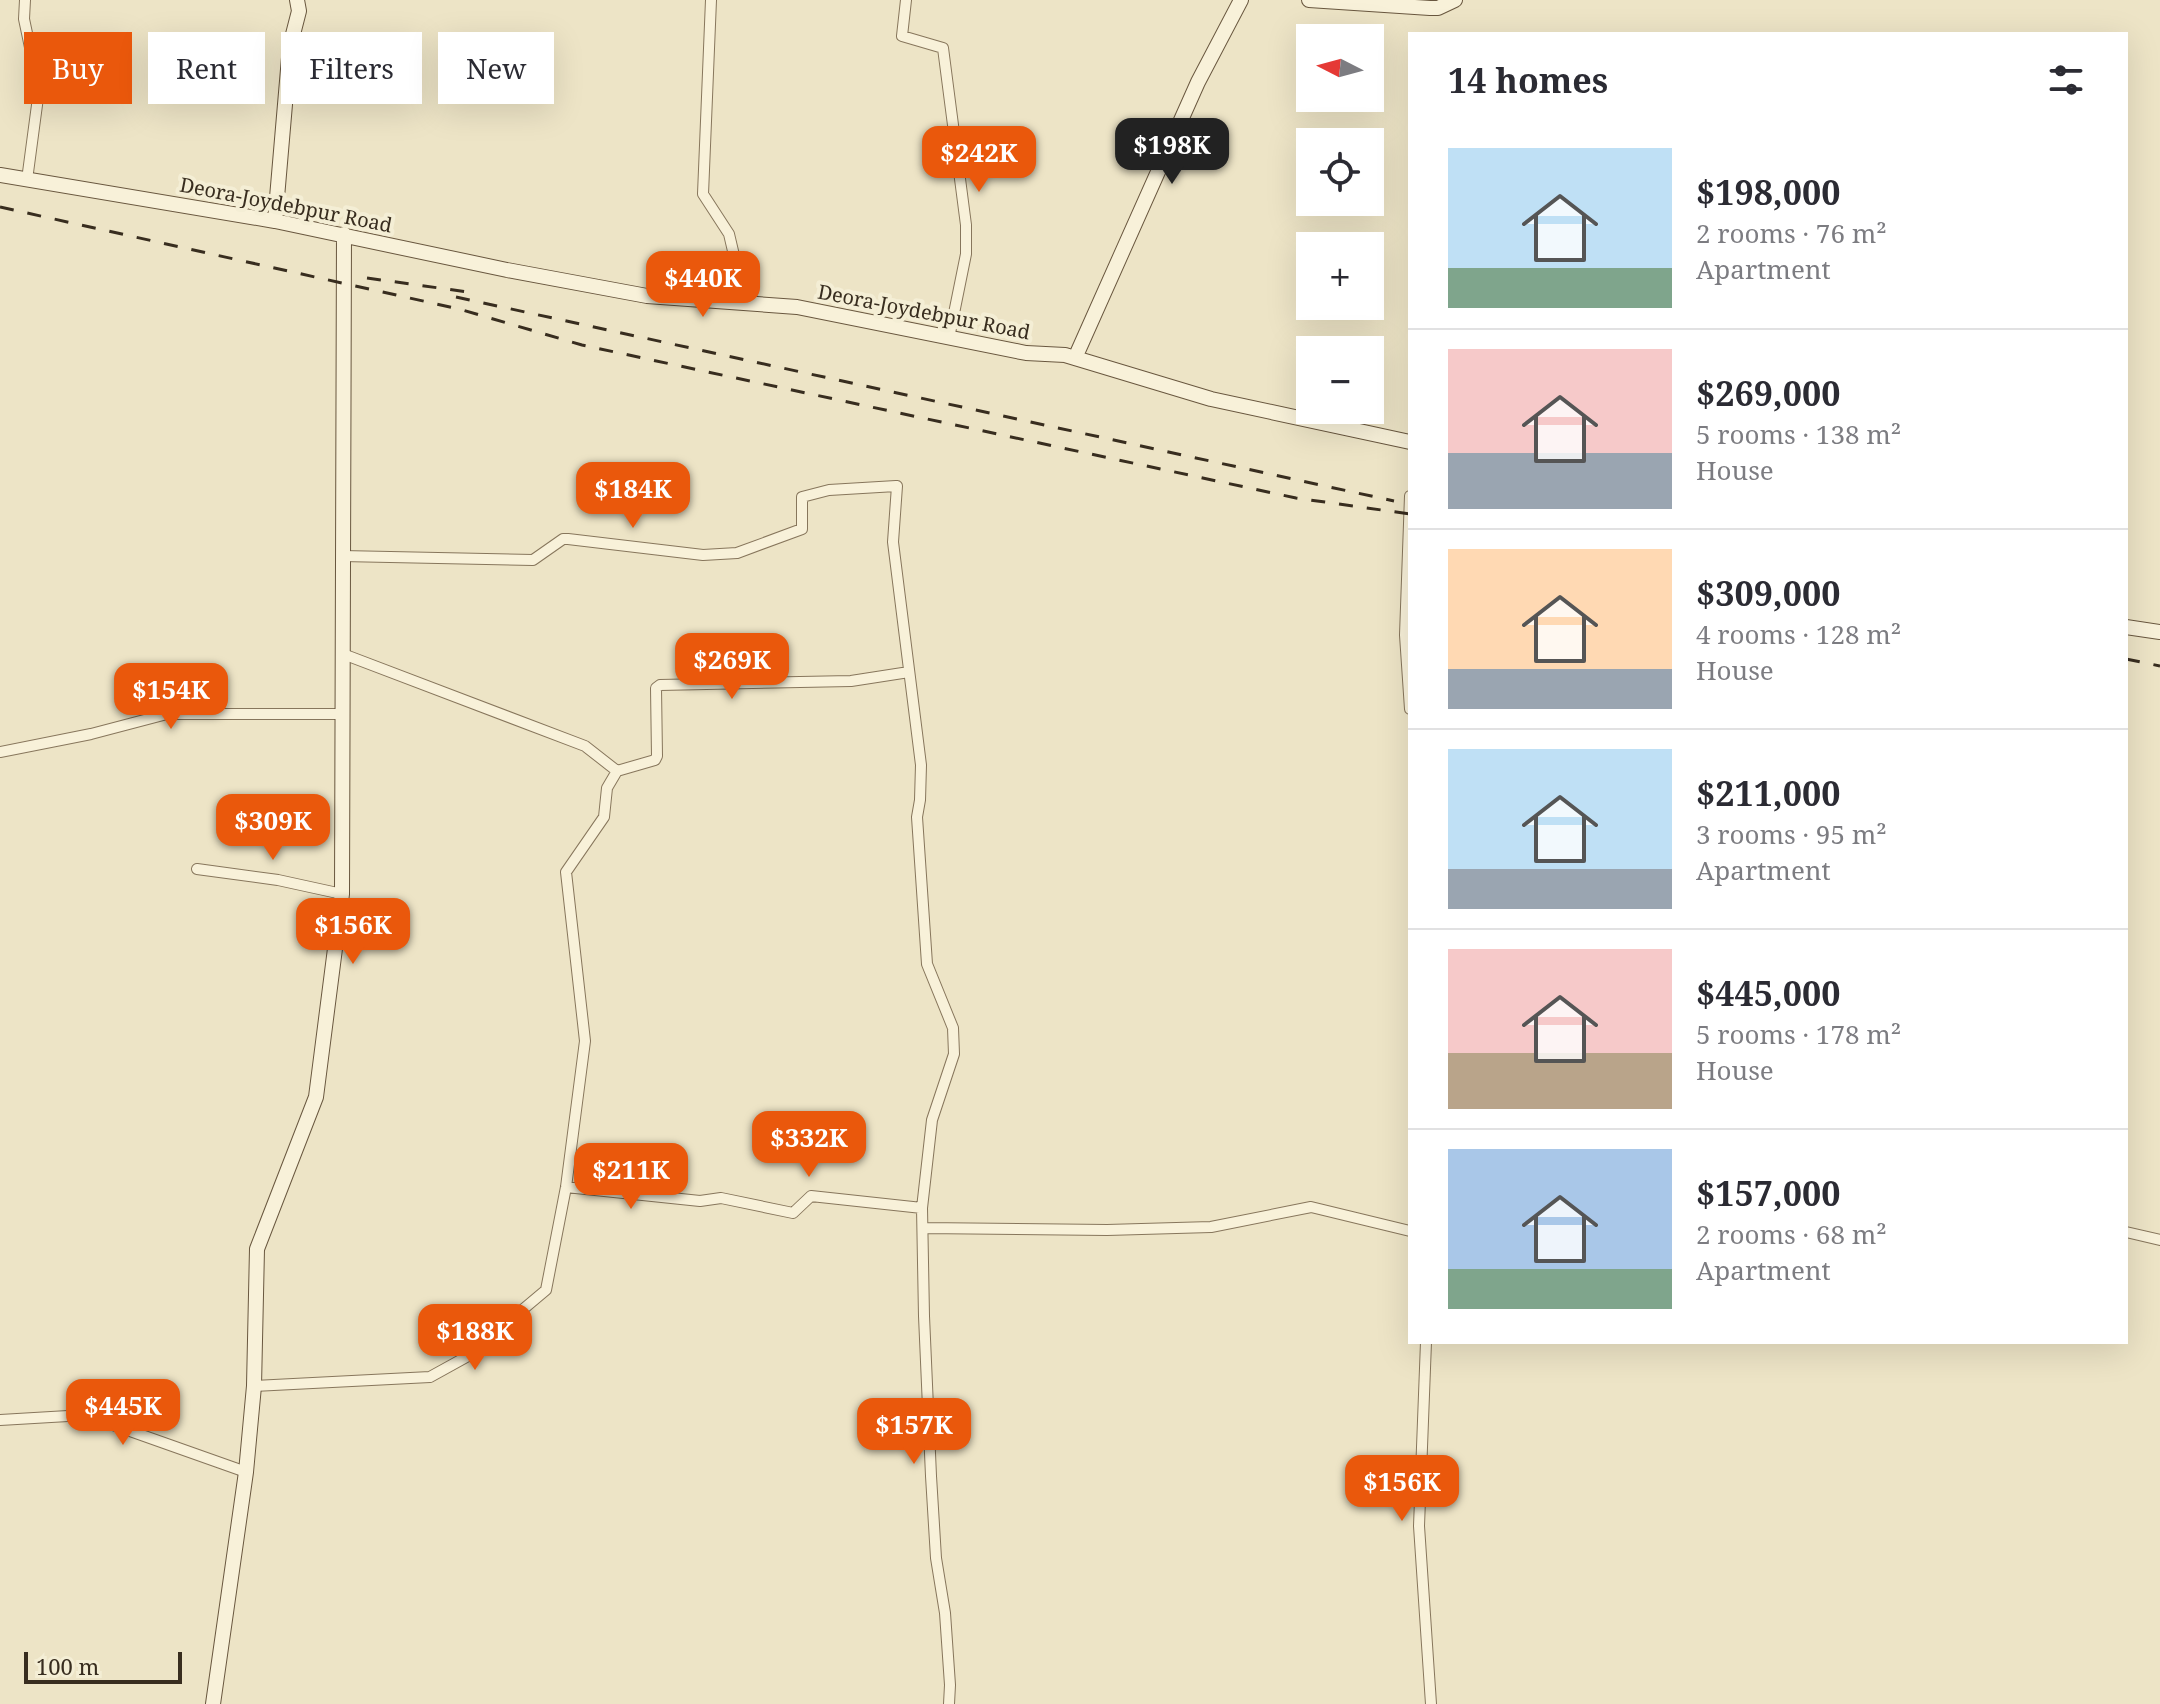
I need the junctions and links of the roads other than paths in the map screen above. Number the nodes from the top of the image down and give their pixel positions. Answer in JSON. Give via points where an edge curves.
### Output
{"nodes":[{"id":1,"x":25,"y":0,"type":"edge"},
{"id":2,"x":297,"y":0,"type":"edge"},
{"id":3,"x":711,"y":0,"type":"edge"},
{"id":4,"x":906,"y":0,"type":"edge"},
{"id":5,"x":1241,"y":0,"type":"edge"},
{"id":6,"x":1309,"y":0,"type":"edge"},
{"id":7,"x":1455,"y":0,"type":"edge"},
{"id":8,"x":0,"y":175,"type":"edge"},
{"id":9,"x":27,"y":180,"type":"junction"},
{"id":10,"x":275,"y":221,"type":"junction"},
{"id":11,"x":344,"y":234,"type":"junction"},
{"id":12,"x":745,"y":302,"type":"junction"},
{"id":13,"x":949,"y":338,"type":"junction"},
{"id":14,"x":1075,"y":358,"type":"junction"},
{"id":15,"x":1408,"y":442,"type":"edge"},
{"id":16,"x":1408,"y":552,"type":"edge"},
{"id":17,"x":342,"y":556,"type":"junction"},
{"id":18,"x":2128,"y":627,"type":"edge"},
{"id":19,"x":2160,"y":632,"type":"edge"},
{"id":20,"x":343,"y":654,"type":"junction"},
{"id":21,"x":909,"y":672,"type":"junction"},
{"id":22,"x":1408,"y":679,"type":"edge"},
{"id":23,"x":343,"y":714,"type":"junction"},
{"id":24,"x":0,"y":752,"type":"edge"},
{"id":25,"x":617,"y":771,"type":"junction"},
{"id":26,"x":197,"y":869,"type":"dead end"},
{"id":27,"x":342,"y":894,"type":"junction"},
{"id":28,"x":566,"y":1187,"type":"junction"},
{"id":29,"x":922,"y":1208,"type":"junction"},
{"id":30,"x":923,"y":1228,"type":"junction"},
{"id":31,"x":1408,"y":1231,"type":"edge"},
{"id":32,"x":2128,"y":1232,"type":"edge"},
{"id":33,"x":2160,"y":1240,"type":"edge"},
{"id":34,"x":1426,"y":1344,"type":"edge"},
{"id":35,"x":254,"y":1386,"type":"junction"},
{"id":36,"x":0,"y":1420,"type":"edge"},
{"id":37,"x":246,"y":1472,"type":"junction"},
{"id":38,"x":213,"y":1704,"type":"edge"},
{"id":39,"x":949,"y":1704,"type":"edge"},
{"id":40,"x":1431,"y":1704,"type":"edge"}],
"edges":[{"from":1,"to":9,"type":"street","via":[[39,90]]},
{"from":2,"to":10,"type":"street"},
{"from":3,"to":12,"type":"street","via":[[703,194],[729,234]]},
{"from":4,"to":13,"type":"street","via":[[902,36],[943,48],[964,210],[966,254]]},
{"from":5,"to":14,"type":"street","via":[[1198,82]]},
{"from":6,"to":7,"type":"street","via":[[1438,8]]},
{"from":8,"to":9,"type":"street","name":"Deora-Joydebpur Road"},
{"from":9,"to":10,"type":"street","name":"Deora-Joydebpur Road"},
{"from":10,"to":11,"type":"street","name":"Deora-Joydebpur Road"},
{"from":11,"to":12,"type":"street","name":"Deora-Joydebpur Road","via":[[647,296]]},
{"from":11,"to":17,"type":"street"},
{"from":12,"to":13,"type":"street","name":"Deora-Joydebpur Road","via":[[797,307]]},
{"from":13,"to":14,"type":"street","name":"Deora-Joydebpur Road"},
{"from":14,"to":15,"type":"street","name":"Deora-Joydebpur Road","via":[[1211,399]]},
{"from":16,"to":22,"type":"street"},
{"from":17,"to":20,"type":"street"},
{"from":17,"to":21,"type":"street","via":[[533,560],[563,539],[730,554],[802,529],[802,497],[896,486],[893,542]]},
{"from":18,"to":19,"type":"street"},
{"from":20,"to":23,"type":"street"},
{"from":20,"to":25,"type":"street","via":[[585,746]]},
{"from":21,"to":25,"type":"street","via":[[851,681],[660,685],[654,692],[655,760]]},
{"from":21,"to":29,"type":"street","via":[[921,765],[917,817],[927,964],[953,1028],[954,1054],[932,1120]]},
{"from":23,"to":24,"type":"street","via":[[167,714]]},
{"from":23,"to":27,"type":"street"},
{"from":25,"to":28,"type":"street","via":[[607,788],[604,817],[566,872],[585,1041]]},
{"from":26,"to":27,"type":"street"},
{"from":27,"to":35,"type":"street","via":[[316,1097],[257,1249]]},
{"from":28,"to":29,"type":"street","via":[[700,1201],[721,1198],[793,1213],[811,1196]]},
{"from":28,"to":35,"type":"street","via":[[546,1290],[521,1311],[508,1334],[427,1378]]},
{"from":29,"to":30,"type":"street"},
{"from":30,"to":31,"type":"street","via":[[1211,1227],[1311,1207]]},
{"from":30,"to":39,"type":"street","via":[[931,1476]]},
{"from":32,"to":33,"type":"street"},
{"from":34,"to":40,"type":"street","via":[[1419,1526]]},
{"from":35,"to":37,"type":"street"},
{"from":36,"to":37,"type":"street","via":[[79,1414]]},
{"from":37,"to":38,"type":"street"}]}
